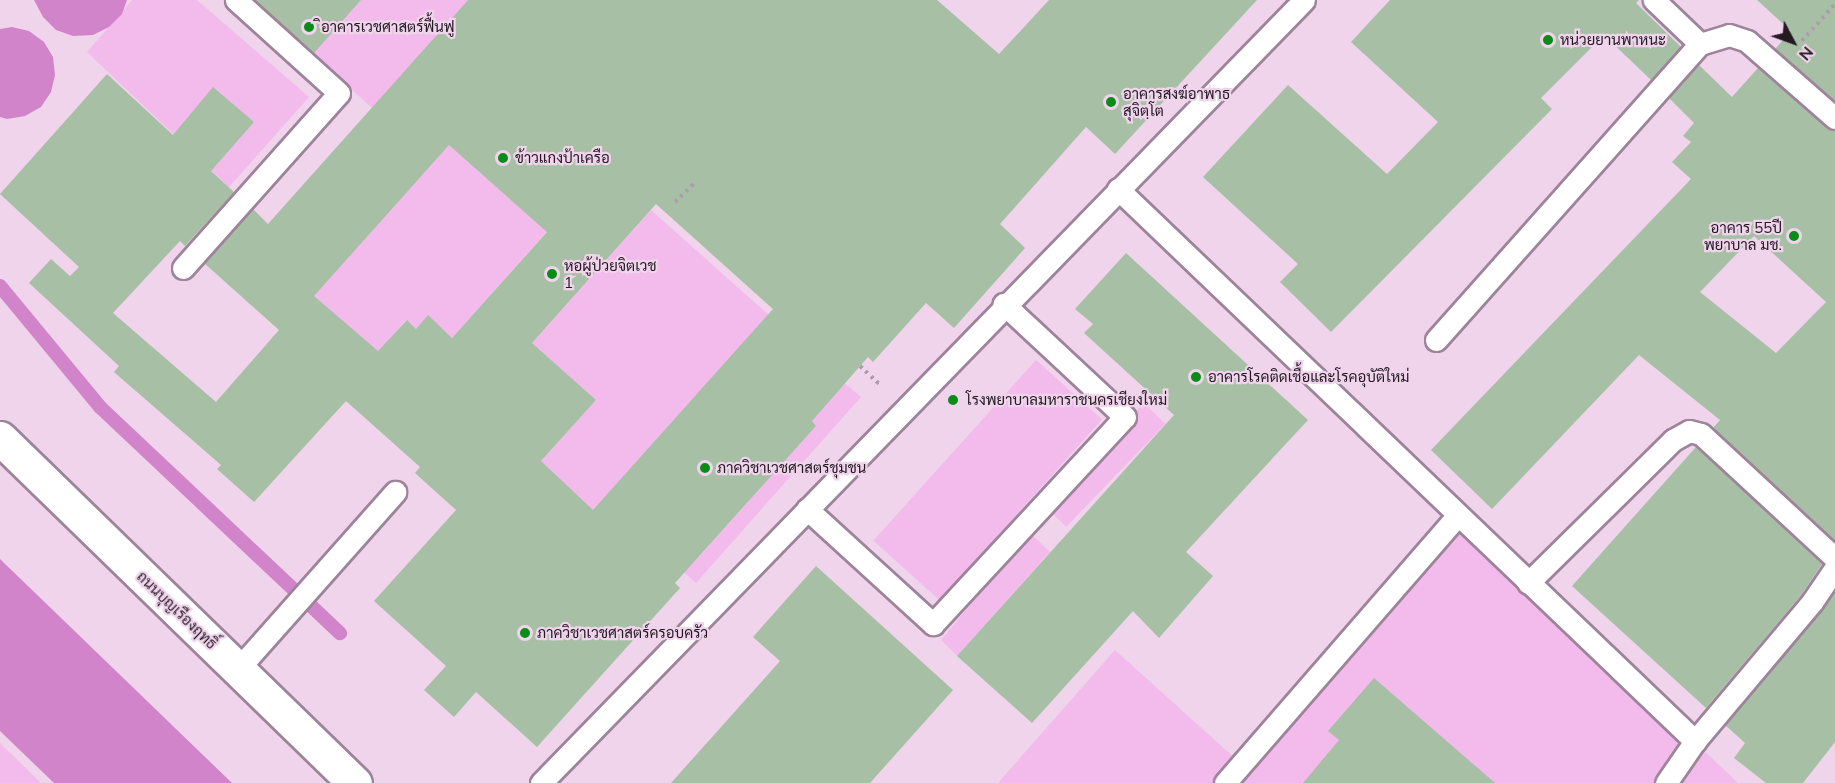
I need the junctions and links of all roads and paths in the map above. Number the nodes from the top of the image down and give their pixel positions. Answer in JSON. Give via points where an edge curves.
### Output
{"nodes":[{"id":1,"x":236,"y":0,"type":"edge"},
{"id":2,"x":1304,"y":0,"type":"edge"},
{"id":3,"x":1654,"y":0,"type":"edge"},
{"id":4,"x":1835,"y":4,"type":"edge"},
{"id":5,"x":1700,"y":44,"type":"junction"},
{"id":6,"x":1796,"y":48,"type":"dead end"},
{"id":7,"x":1835,"y":118,"type":"edge"},
{"id":8,"x":695,"y":183,"type":"dead end"},
{"id":9,"x":1118,"y":189,"type":"junction"},
{"id":10,"x":675,"y":202,"type":"dead end"},
{"id":11,"x":183,"y":268,"type":"dead end"},
{"id":12,"x":1004,"y":304,"type":"junction"},
{"id":13,"x":1436,"y":340,"type":"dead end"},
{"id":14,"x":0,"y":438,"type":"edge"},
{"id":15,"x":395,"y":492,"type":"dead end"},
{"id":16,"x":807,"y":509,"type":"junction"},
{"id":17,"x":1457,"y":516,"type":"junction"},
{"id":18,"x":1835,"y":558,"type":"edge"},
{"id":19,"x":1835,"y":568,"type":"edge"},
{"id":20,"x":1528,"y":584,"type":"junction"},
{"id":21,"x":237,"y":669,"type":"junction"},
{"id":22,"x":1695,"y":741,"type":"junction"},
{"id":23,"x":355,"y":783,"type":"edge"},
{"id":24,"x":541,"y":783,"type":"edge"},
{"id":25,"x":1225,"y":783,"type":"edge"},
{"id":26,"x":1666,"y":783,"type":"edge"}],
"edges":[{"from":1,"to":11,"type":"lane","via":[[339,93]]},
{"from":2,"to":9,"type":"lane"},
{"from":3,"to":5,"type":"lane"},
{"from":4,"to":6,"type":"path"},
{"from":5,"to":7,"type":"lane","via":[[1729,35],[1747,40]]},
{"from":5,"to":13,"type":"lane"},
{"from":8,"to":10,"type":"path"},
{"from":9,"to":12,"type":"lane"},
{"from":9,"to":17,"type":"lane"},
{"from":12,"to":16,"type":"lane"},
{"from":12,"to":16,"type":"lane","via":[[1125,417],[933,624]]},
{"from":14,"to":21,"type":"main road","name":"ถนนบุญเรืองฤทธิ์"},
{"from":15,"to":21,"type":"lane"},
{"from":16,"to":24,"type":"lane"},
{"from":17,"to":20,"type":"lane"},
{"from":17,"to":25,"type":"lane"},
{"from":18,"to":20,"type":"lane","via":[[1701,434],[1689,431],[1673,440]]},
{"from":19,"to":22,"type":"lane","via":[[1812,602]]},
{"from":20,"to":22,"type":"lane"},
{"from":21,"to":23,"type":"main road","name":"ถนนบุญเรืองฤทธิ์"},
{"from":22,"to":26,"type":"lane"}]}
